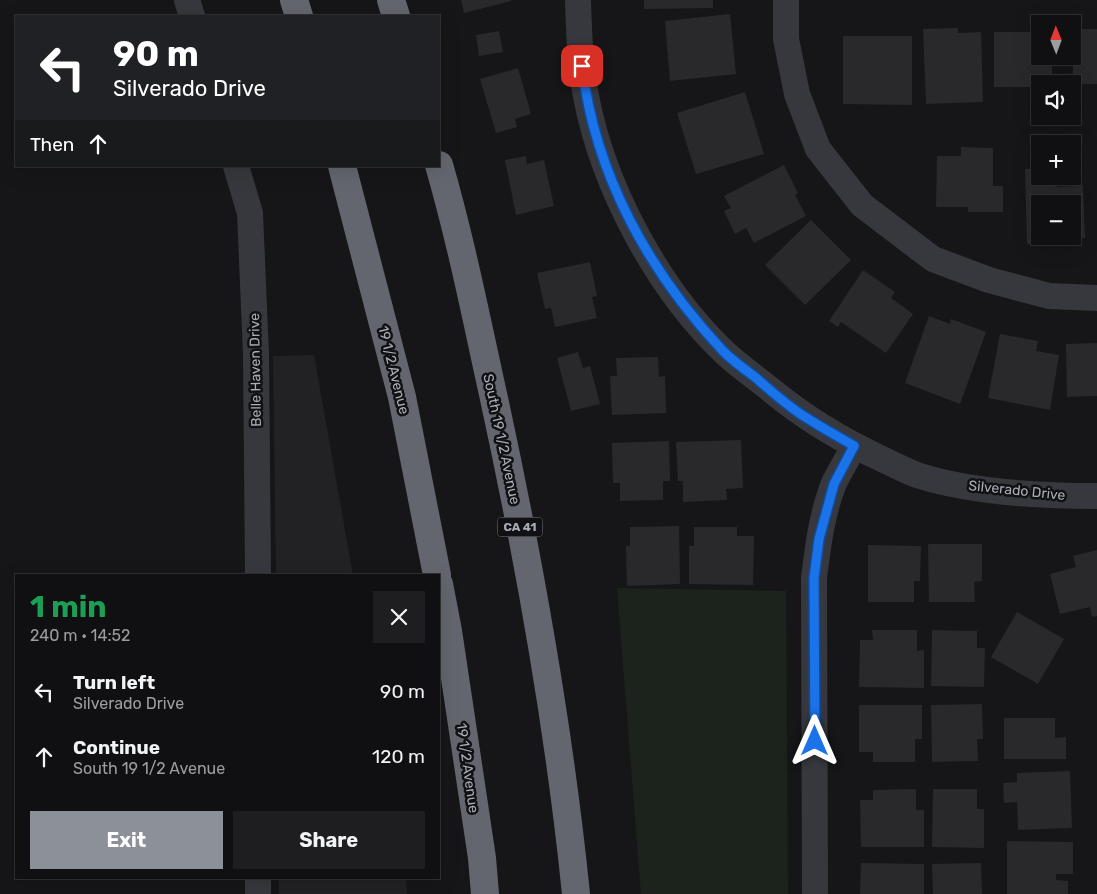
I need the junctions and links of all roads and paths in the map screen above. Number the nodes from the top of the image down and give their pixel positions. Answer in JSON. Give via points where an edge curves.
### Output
{"nodes":[{"id":1,"x":187,"y":0,"type":"edge"},
{"id":2,"x":294,"y":0,"type":"edge"},
{"id":3,"x":391,"y":0,"type":"edge"},
{"id":4,"x":578,"y":0,"type":"edge"},
{"id":5,"x":786,"y":0,"type":"edge"},
{"id":6,"x":192,"y":15,"type":"edge"},
{"id":7,"x":299,"y":15,"type":"edge"},
{"id":8,"x":396,"y":15,"type":"edge"},
{"id":9,"x":236,"y":167,"type":"edge"},
{"id":10,"x":342,"y":167,"type":"edge"},
{"id":11,"x":440,"y":167,"type":"edge"},
{"id":12,"x":1097,"y":298,"type":"edge"},
{"id":13,"x":854,"y":446,"type":"junction"},
{"id":14,"x":1097,"y":496,"type":"edge"},
{"id":15,"x":258,"y":574,"type":"edge"},
{"id":16,"x":437,"y":574,"type":"edge"},
{"id":17,"x":440,"y":590,"type":"edge"},
{"id":18,"x":258,"y":879,"type":"edge"},
{"id":19,"x":258,"y":894,"type":"edge"},
{"id":20,"x":485,"y":894,"type":"edge"},
{"id":21,"x":576,"y":894,"type":"edge"},
{"id":22,"x":815,"y":894,"type":"edge"}],
"edges":[{"from":1,"to":6,"type":"street"},
{"from":2,"to":7,"type":"highway"},
{"from":3,"to":8,"type":"highway"},
{"from":4,"to":13,"type":"street","name":"Silverado Drive","via":[[586,97],[604,160],[621,204],[644,249],[677,298],[724,352],[801,415]]},
{"from":5,"to":12,"type":"street","via":[[786,39],[797,94],[818,149],[862,205],[933,259],[989,280],[1048,296]]},
{"from":9,"to":15,"type":"street","name":"Belle Haven Drive","via":[[250,213],[256,354]]},
{"from":10,"to":16,"type":"highway","name":"19 1/2 Avenue","via":[[402,397]]},
{"from":11,"to":21,"type":"highway","name":"South 19 1/2 Avenue","number":"CA 41","via":[[456,225],[507,460],[540,635],[568,815]]},
{"from":13,"to":14,"type":"street","name":"Silverado Drive","via":[[917,475],[981,488]]},
{"from":13,"to":22,"type":"street","via":[[834,484],[827,506],[814,578]]},
{"from":17,"to":20,"type":"highway","name":"19 1/2 Avenue"},
{"from":18,"to":19,"type":"street"}]}
